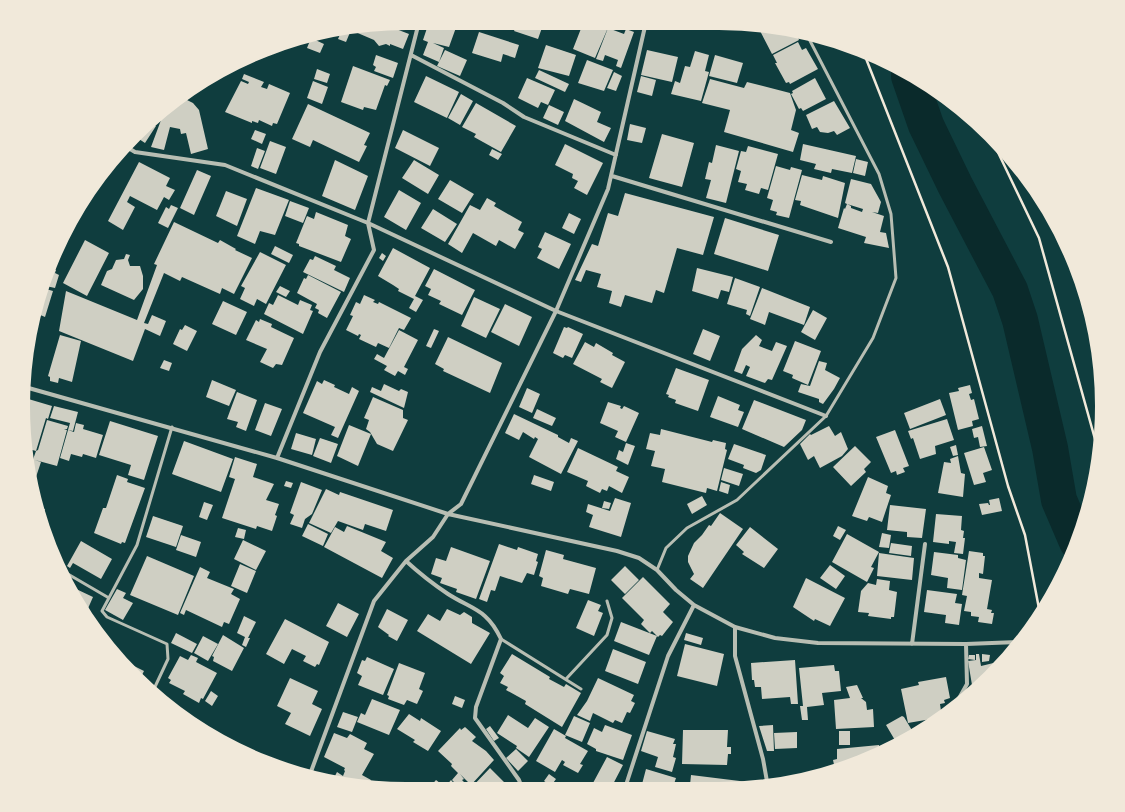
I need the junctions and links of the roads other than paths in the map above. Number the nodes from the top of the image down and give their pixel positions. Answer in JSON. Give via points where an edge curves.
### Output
{"nodes":[{"id":1,"x":417,"y":29,"type":"edge"},
{"id":2,"x":644,"y":29,"type":"edge"},
{"id":3,"x":810,"y":40,"type":"edge"},
{"id":4,"x":411,"y":55,"type":"junction"},
{"id":5,"x":130,"y":149,"type":"edge"},
{"id":6,"x":616,"y":155,"type":"junction"},
{"id":7,"x":612,"y":176,"type":"junction"},
{"id":8,"x":368,"y":223,"type":"junction"},
{"id":9,"x":830,"y":242,"type":"dead end"},
{"id":10,"x":556,"y":311,"type":"junction"},
{"id":11,"x":30,"y":388,"type":"edge"},
{"id":12,"x":826,"y":416,"type":"junction"},
{"id":13,"x":172,"y":427,"type":"junction"},
{"id":14,"x":277,"y":458,"type":"junction"},
{"id":15,"x":448,"y":514,"type":"junction"},
{"id":16,"x":925,"y":544,"type":"dead end"},
{"id":17,"x":406,"y":561,"type":"junction"},
{"id":18,"x":657,"y":570,"type":"junction"},
{"id":19,"x":69,"y":575,"type":"edge"},
{"id":20,"x":108,"y":598,"type":"junction"},
{"id":21,"x":607,"y":601,"type":"dead end"},
{"id":22,"x":694,"y":605,"type":"junction"},
{"id":23,"x":735,"y":627,"type":"junction"},
{"id":24,"x":501,"y":639,"type":"junction"},
{"id":25,"x":1013,"y":642,"type":"edge"},
{"id":26,"x":912,"y":644,"type":"junction"},
{"id":27,"x":966,"y":644,"type":"junction"},
{"id":28,"x":566,"y":679,"type":"junction"},
{"id":29,"x":155,"y":687,"type":"edge"},
{"id":30,"x":581,"y":689,"type":"dead end"},
{"id":31,"x":960,"y":696,"type":"edge"},
{"id":32,"x":311,"y":771,"type":"edge"},
{"id":33,"x":767,"y":780,"type":"edge"},
{"id":34,"x":520,"y":783,"type":"edge"},
{"id":35,"x":627,"y":783,"type":"edge"}],
"edges":[{"from":1,"to":4,"type":"street"},
{"from":2,"to":6,"type":"street"},
{"from":3,"to":12,"type":"lane","via":[[879,174],[891,214],[896,278],[873,338]]},
{"from":4,"to":6,"type":"street","via":[[503,103],[524,117]]},
{"from":4,"to":8,"type":"street"},
{"from":5,"to":8,"type":"street","via":[[135,152],[225,165]]},
{"from":6,"to":7,"type":"street"},
{"from":7,"to":9,"type":"street"},
{"from":7,"to":10,"type":"street"},
{"from":8,"to":10,"type":"street"},
{"from":8,"to":14,"type":"street","via":[[374,250],[320,352]]},
{"from":10,"to":12,"type":"street"},
{"from":10,"to":15,"type":"street","via":[[461,504]]},
{"from":11,"to":13,"type":"street"},
{"from":12,"to":18,"type":"lane","via":[[738,500],[687,528],[666,548]]},
{"from":13,"to":14,"type":"street"},
{"from":13,"to":20,"type":"lane","via":[[137,545]]},
{"from":14,"to":15,"type":"street"},
{"from":15,"to":17,"type":"street","via":[[433,537]]},
{"from":15,"to":18,"type":"street","via":[[617,551],[639,558]]},
{"from":16,"to":26,"type":"street"},
{"from":17,"to":24,"type":"street","via":[[449,595],[482,612],[495,626]]},
{"from":17,"to":32,"type":"street","via":[[374,601]]},
{"from":18,"to":22,"type":"street"},
{"from":19,"to":20,"type":"lane"},
{"from":20,"to":29,"type":"lane","via":[[102,611],[107,617],[167,644],[168,659]]},
{"from":21,"to":28,"type":"lane","via":[[612,618],[607,635]]},
{"from":22,"to":23,"type":"street"},
{"from":22,"to":35,"type":"street","via":[[668,656]]},
{"from":23,"to":26,"type":"street","via":[[775,638],[818,643]]},
{"from":23,"to":33,"type":"street","via":[[734,656]]},
{"from":24,"to":28,"type":"lane"},
{"from":24,"to":34,"type":"street","via":[[476,707],[475,718]]},
{"from":25,"to":27,"type":"street"},
{"from":26,"to":27,"type":"street"},
{"from":27,"to":31,"type":"street","via":[[966,684]]},
{"from":28,"to":30,"type":"lane"}]}
